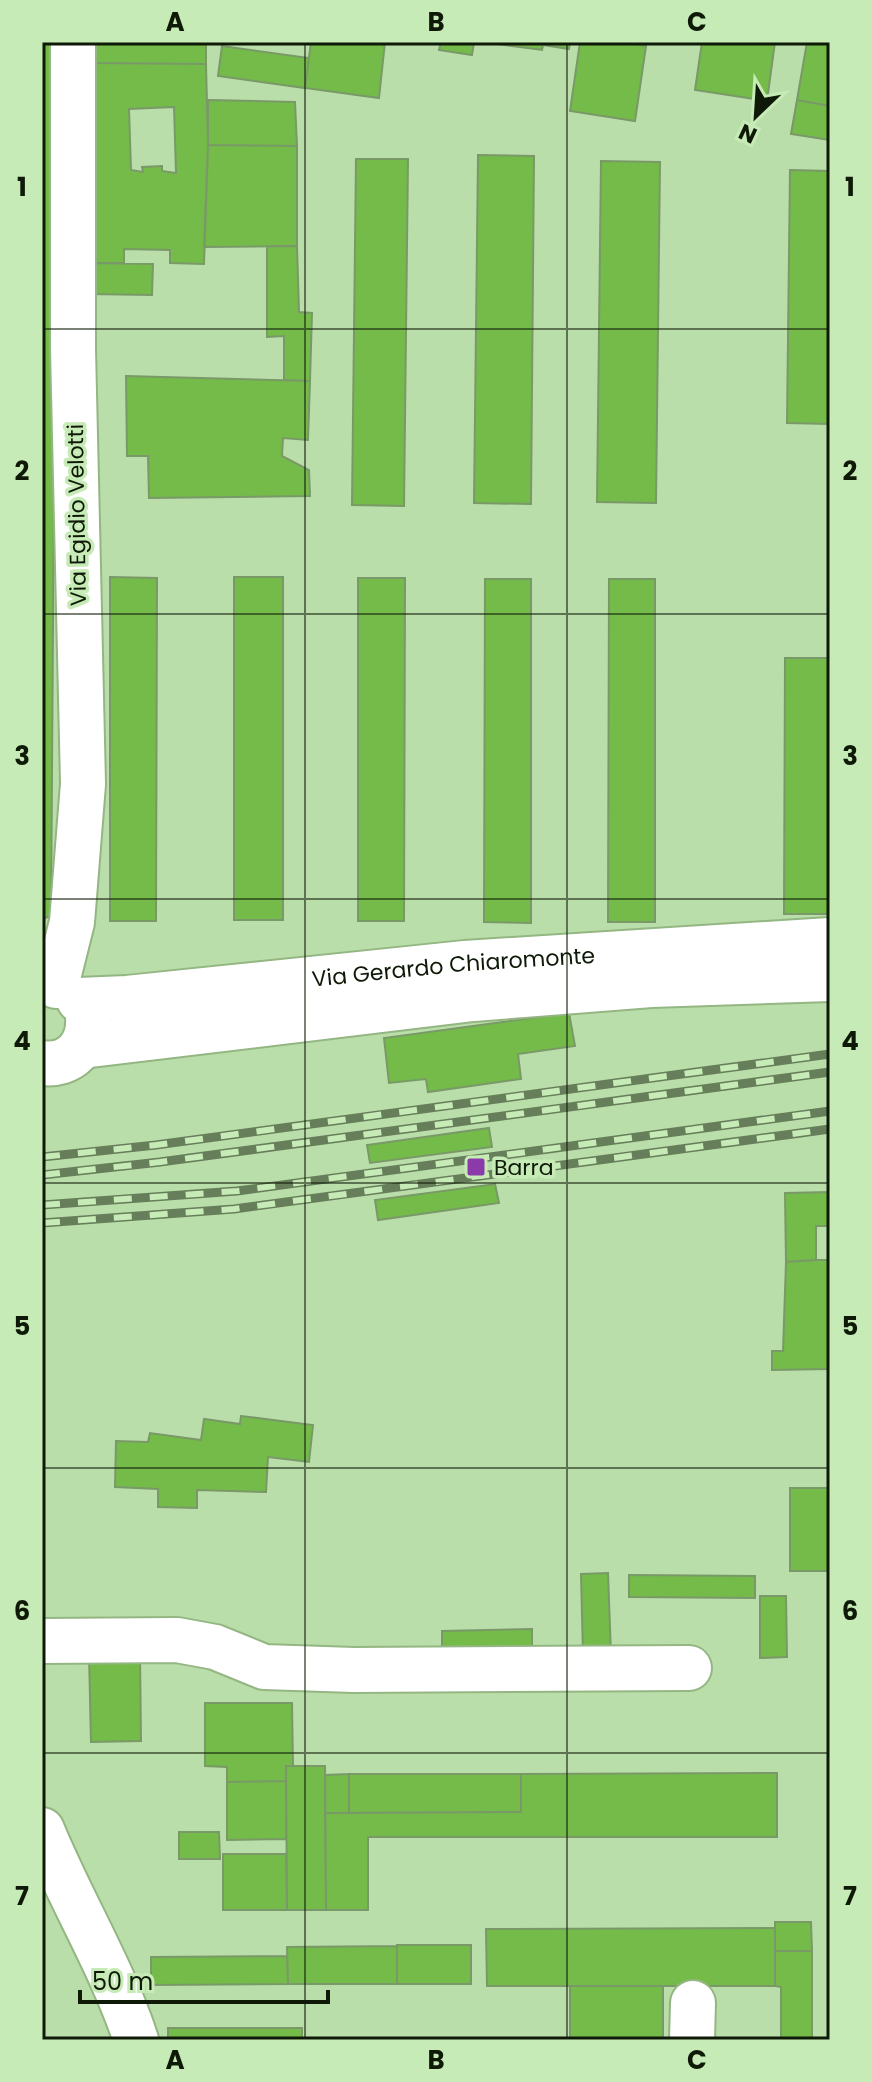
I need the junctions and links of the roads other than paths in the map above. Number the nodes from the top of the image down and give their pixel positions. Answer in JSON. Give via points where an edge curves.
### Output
{"nodes":[{"id":1,"x":73,"y":42,"type":"edge"},
{"id":2,"x":830,"y":940,"type":"edge"},
{"id":3,"x":830,"y":979,"type":"edge"},
{"id":4,"x":59,"y":991,"type":"edge"},
{"id":5,"x":82,"y":1046,"type":"junction"},
{"id":6,"x":42,"y":1063,"type":"edge"},
{"id":7,"x":42,"y":1641,"type":"edge"},
{"id":8,"x":689,"y":1668,"type":"dead end"},
{"id":9,"x":42,"y":1830,"type":"edge"},
{"id":10,"x":136,"y":2040,"type":"edge"}],
"edges":[{"from":1,"to":4,"type":"street","name":"Via Egidio Velotti","via":[[73,349],[83,784],[72,922]]},
{"from":2,"to":4,"type":"street","name":"Via Gerardo Chiaromonte","via":[[465,963],[127,998]]},
{"from":3,"to":5,"type":"street","name":"Via Gerardo Chiaromonte","via":[[651,985],[473,999]]},
{"from":4,"to":5,"type":"street","via":[[85,1008],[89,1028]]},
{"from":5,"to":6,"type":"street","name":"Via Gerardo Chiaromonte","via":[[62,1062]]},
{"from":7,"to":8,"type":"street","via":[[177,1640],[215,1647],[264,1667]]},
{"from":9,"to":10,"type":"street","via":[[122,1996]]}]}
